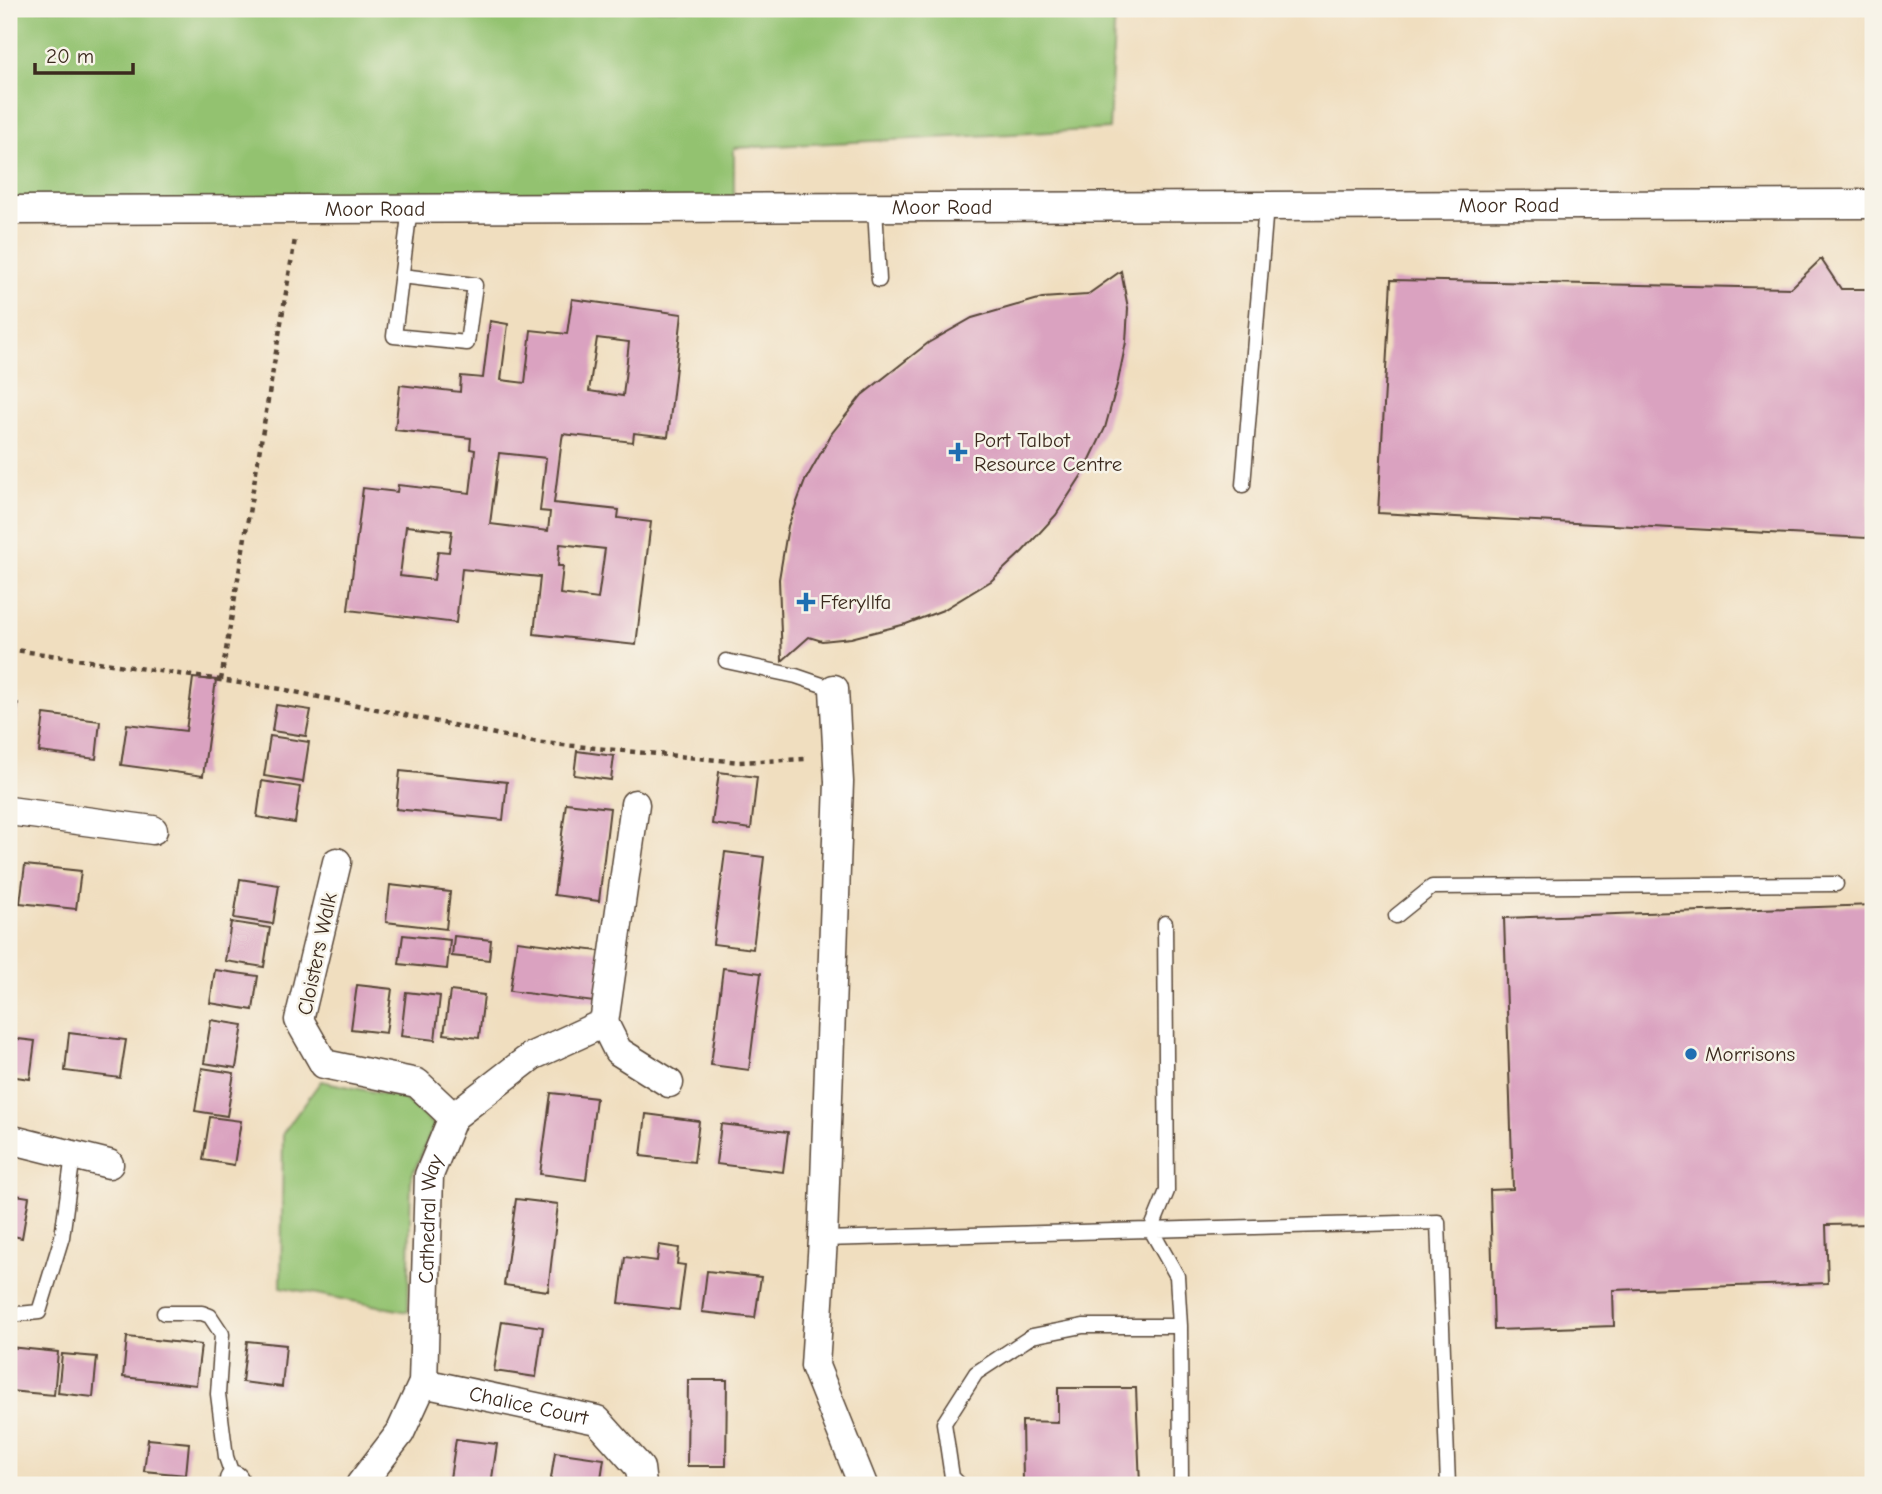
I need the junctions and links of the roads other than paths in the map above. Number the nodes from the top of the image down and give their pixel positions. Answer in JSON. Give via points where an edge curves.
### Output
{"nodes":[{"id":1,"x":1873,"y":204,"type":"edge"},
{"id":2,"x":1266,"y":206,"type":"junction"},
{"id":3,"x":875,"y":207,"type":"junction"},
{"id":4,"x":410,"y":208,"type":"junction"},
{"id":5,"x":9,"y":210,"type":"edge"},
{"id":6,"x":402,"y":276,"type":"junction"},
{"id":7,"x":879,"y":280,"type":"dead end"},
{"id":8,"x":1243,"y":485,"type":"dead end"},
{"id":9,"x":726,"y":661,"type":"dead end"},
{"id":10,"x":834,"y":689,"type":"joint"},
{"id":11,"x":635,"y":804,"type":"dead end"},
{"id":12,"x":9,"y":811,"type":"edge"},
{"id":13,"x":153,"y":830,"type":"dead end"},
{"id":14,"x":337,"y":862,"type":"dead end"},
{"id":15,"x":1836,"y":884,"type":"dead end"},
{"id":16,"x":1396,"y":916,"type":"dead end"},
{"id":17,"x":1165,"y":923,"type":"dead end"},
{"id":18,"x":604,"y":1023,"type":"junction"},
{"id":19,"x":669,"y":1083,"type":"dead end"},
{"id":20,"x":453,"y":1117,"type":"junction"},
{"id":21,"x":9,"y":1139,"type":"edge"},
{"id":22,"x":73,"y":1155,"type":"junction"},
{"id":23,"x":109,"y":1164,"type":"dead end"},
{"id":24,"x":1151,"y":1230,"type":"junction"},
{"id":25,"x":823,"y":1238,"type":"junction"},
{"id":26,"x":164,"y":1313,"type":"dead end"},
{"id":27,"x":9,"y":1315,"type":"edge"},
{"id":28,"x":1180,"y":1326,"type":"junction"},
{"id":29,"x":423,"y":1383,"type":"junction"},
{"id":30,"x":235,"y":1482,"type":"edge"},
{"id":31,"x":1179,"y":1484,"type":"edge"},
{"id":32,"x":360,"y":1485,"type":"edge"},
{"id":33,"x":642,"y":1485,"type":"edge"},
{"id":34,"x":863,"y":1485,"type":"edge"},
{"id":35,"x":960,"y":1485,"type":"edge"},
{"id":36,"x":1448,"y":1485,"type":"edge"}],
"edges":[{"from":1,"to":2,"type":"street","name":"Moor Road"},
{"from":2,"to":3,"type":"street","name":"Moor Road"},
{"from":2,"to":8,"type":"lane"},
{"from":3,"to":4,"type":"street","name":"Moor Road"},
{"from":3,"to":7,"type":"lane"},
{"from":4,"to":5,"type":"street","name":"Moor Road"},
{"from":4,"to":6,"type":"lane"},
{"from":6,"to":6,"type":"lane","via":[[394,336],[467,344],[475,285]]},
{"from":9,"to":10,"type":"lane"},
{"from":10,"to":25,"type":"street","via":[[838,761]]},
{"from":11,"to":18,"type":"street"},
{"from":12,"to":13,"type":"street"},
{"from":14,"to":20,"type":"street","name":"Cloisters Walk","via":[[299,1020],[324,1064],[417,1083]]},
{"from":15,"to":16,"type":"lane","via":[[1432,887]]},
{"from":17,"to":24,"type":"lane","via":[[1167,1191]]},
{"from":18,"to":19,"type":"street","via":[[618,1051]]},
{"from":18,"to":20,"type":"street","name":"Cathedral Way","via":[[532,1056]]},
{"from":20,"to":29,"type":"street","name":"Cathedral Way","via":[[429,1175]]},
{"from":21,"to":22,"type":"street"},
{"from":22,"to":23,"type":"street"},
{"from":22,"to":27,"type":"lane","via":[[62,1237],[39,1312]]},
{"from":24,"to":25,"type":"lane"},
{"from":24,"to":28,"type":"lane","via":[[1177,1276]]},
{"from":24,"to":36,"type":"lane","via":[[1438,1222]]},
{"from":25,"to":34,"type":"street","via":[[815,1366]]},
{"from":26,"to":30,"type":"lane","via":[[202,1313],[210,1316],[222,1334],[218,1394],[226,1457]]},
{"from":28,"to":31,"type":"lane"},
{"from":28,"to":35,"type":"lane","via":[[1083,1326],[1032,1336],[976,1373],[944,1423],[952,1477]]},
{"from":29,"to":32,"type":"street","name":"Cathedral Way","via":[[400,1433]]},
{"from":29,"to":33,"type":"street","name":"Chalice Court","via":[[597,1420],[639,1468]]}]}
